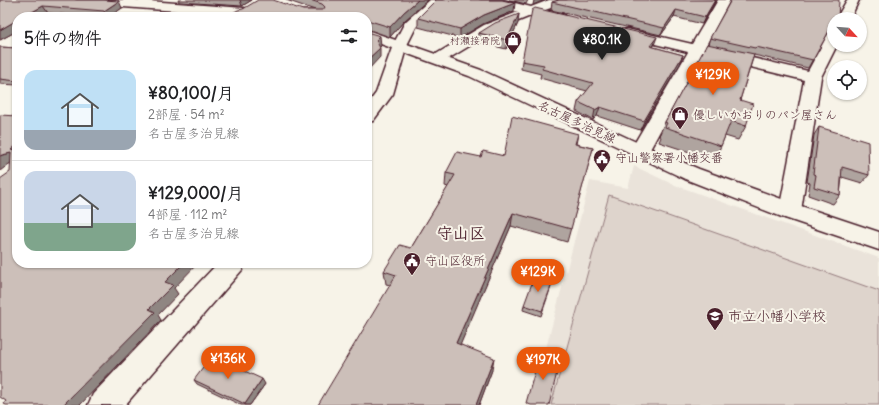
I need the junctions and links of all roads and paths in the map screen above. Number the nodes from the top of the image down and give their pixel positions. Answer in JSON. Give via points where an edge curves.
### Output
{"nodes":[{"id":1,"x":83,"y":0,"type":"edge"},
{"id":2,"x":437,"y":0,"type":"edge"},
{"id":3,"x":487,"y":0,"type":"edge"},
{"id":4,"x":560,"y":0,"type":"edge"},
{"id":5,"x":724,"y":0,"type":"edge"},
{"id":6,"x":853,"y":0,"type":"edge"},
{"id":7,"x":256,"y":4,"type":"edge"},
{"id":8,"x":532,"y":11,"type":"junction"},
{"id":9,"x":218,"y":12,"type":"edge"},
{"id":10,"x":243,"y":12,"type":"edge"},
{"id":11,"x":847,"y":12,"type":"edge"},
{"id":12,"x":571,"y":20,"type":"edge"},
{"id":13,"x":618,"y":31,"type":"edge"},
{"id":14,"x":372,"y":36,"type":"edge"},
{"id":15,"x":400,"y":45,"type":"junction"},
{"id":16,"x":695,"y":50,"type":"junction"},
{"id":17,"x":827,"y":50,"type":"edge"},
{"id":18,"x":438,"y":59,"type":"junction"},
{"id":19,"x":813,"y":77,"type":"junction"},
{"id":20,"x":372,"y":92,"type":"edge"},
{"id":21,"x":384,"y":94,"type":"junction"},
{"id":22,"x":372,"y":110,"type":"edge"},
{"id":23,"x":640,"y":151,"type":"junction"},
{"id":24,"x":790,"y":211,"type":"junction"},
{"id":25,"x":879,"y":241,"type":"edge"},
{"id":26,"x":228,"y":268,"type":"edge"},
{"id":27,"x":104,"y":405,"type":"edge"}],
"edges":[{"from":1,"to":9,"type":"street"},
{"from":2,"to":15,"type":"street","via":[[410,25]]},
{"from":3,"to":8,"type":"street"},
{"from":4,"to":8,"type":"street"},
{"from":5,"to":16,"type":"street"},
{"from":6,"to":11,"type":"street"},
{"from":7,"to":10,"type":"street"},
{"from":8,"to":12,"type":"street"},
{"from":8,"to":18,"type":"street","via":[[489,28]]},
{"from":13,"to":16,"type":"street"},
{"from":14,"to":15,"type":"street","name":"名古屋多治見線"},
{"from":15,"to":18,"type":"street","name":"名古屋多治見線"},
{"from":15,"to":21,"type":"street"},
{"from":16,"to":19,"type":"street"},
{"from":16,"to":23,"type":"street"},
{"from":17,"to":19,"type":"street"},
{"from":18,"to":23,"type":"street","name":"名古屋多治見線","via":[[475,73]]},
{"from":19,"to":24,"type":"street"},
{"from":20,"to":21,"type":"street"},
{"from":21,"to":22,"type":"street"},
{"from":23,"to":24,"type":"street","name":"名古屋多治見線","via":[[692,174]]},
{"from":24,"to":25,"type":"street","name":"名古屋多治見線"},
{"from":26,"to":27,"type":"street"}]}
